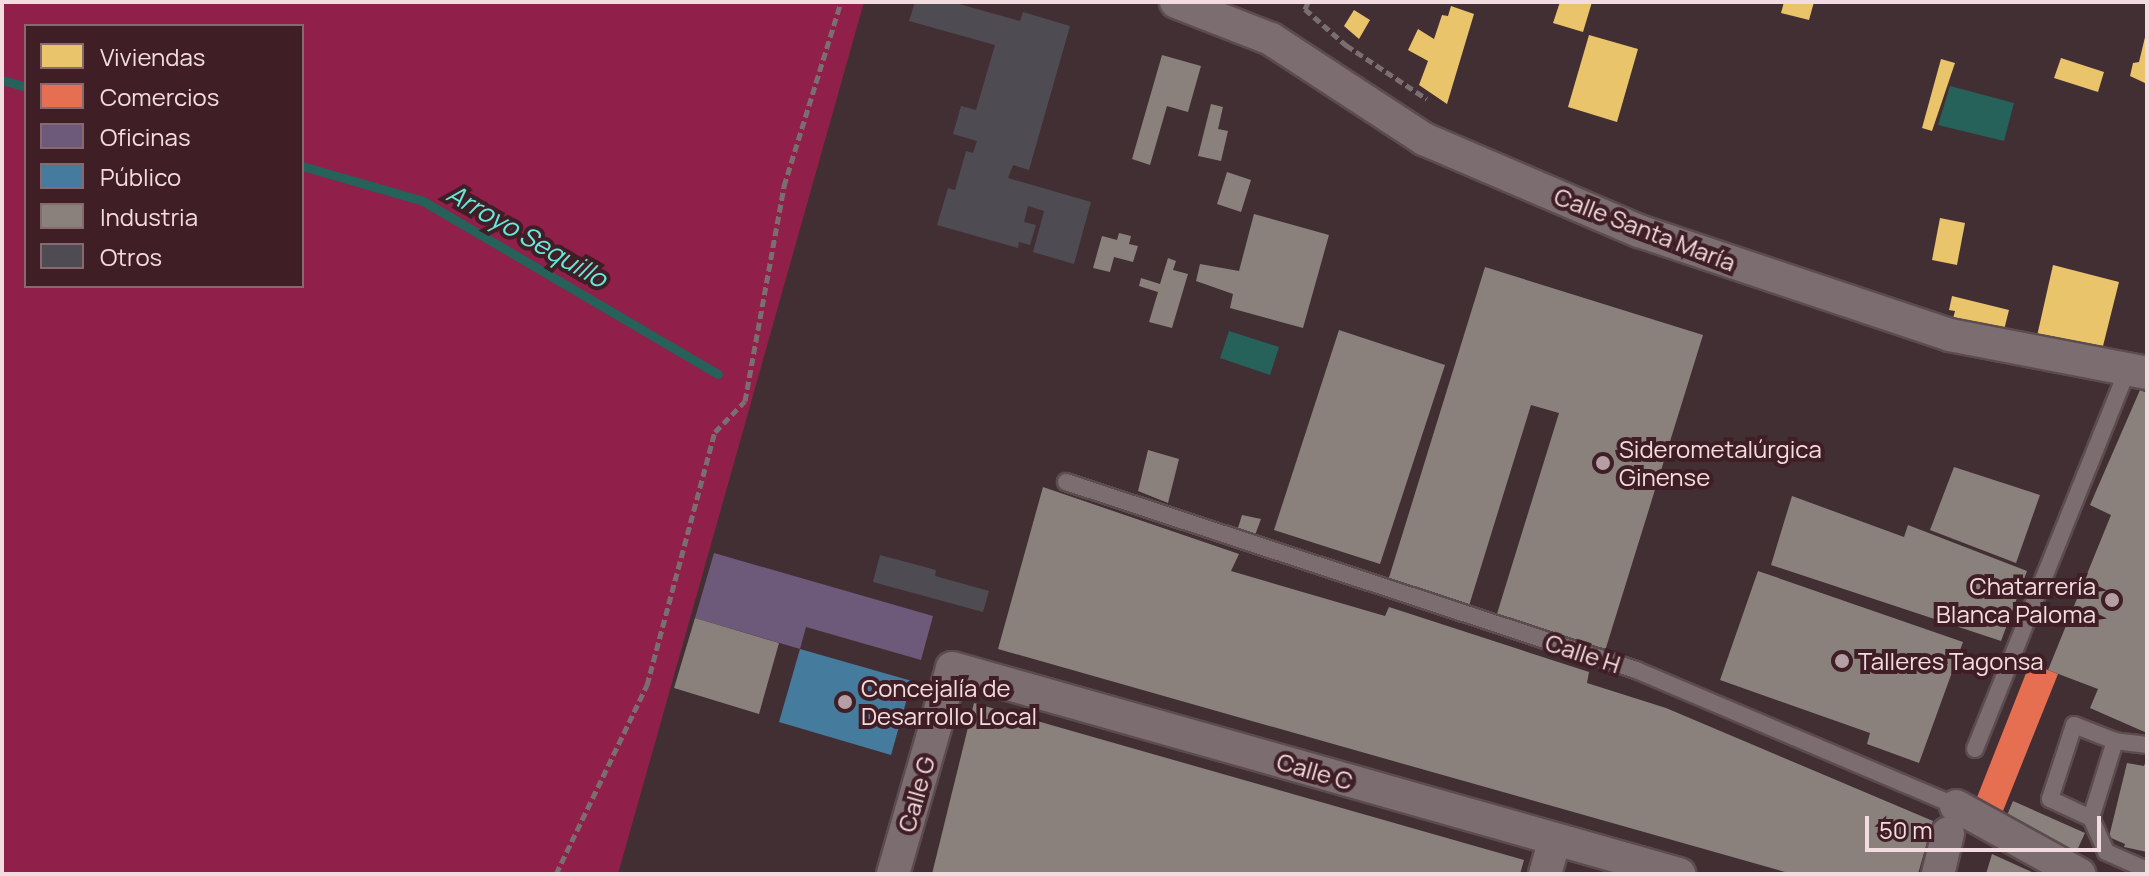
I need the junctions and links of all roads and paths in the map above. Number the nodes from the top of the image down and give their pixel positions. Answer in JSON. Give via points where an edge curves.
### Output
{"nodes":[{"id":1,"x":841,"y":2,"type":"edge"},
{"id":2,"x":1176,"y":2,"type":"edge"},
{"id":3,"x":2137,"y":372,"type":"edge"},
{"id":4,"x":1066,"y":482,"type":"dead end"},
{"id":5,"x":952,"y":668,"type":"joint"},
{"id":6,"x":2115,"y":741,"type":"junction"},
{"id":7,"x":2147,"y":745,"type":"edge"},
{"id":8,"x":1975,"y":749,"type":"dead end"},
{"id":9,"x":2091,"y":818,"type":"junction"},
{"id":10,"x":1952,"y":820,"type":"junction"},
{"id":11,"x":1555,"y":839,"type":"junction"},
{"id":12,"x":2147,"y":870,"type":"edge"},
{"id":13,"x":556,"y":874,"type":"edge"},
{"id":14,"x":893,"y":874,"type":"edge"},
{"id":15,"x":1545,"y":874,"type":"edge"},
{"id":16,"x":1679,"y":874,"type":"edge"},
{"id":17,"x":1938,"y":874,"type":"edge"},
{"id":18,"x":2079,"y":874,"type":"edge"}],
"edges":[{"from":1,"to":13,"type":"path","via":[[784,186],[745,401],[715,432],[647,685]]},
{"from":2,"to":3,"type":"street","name":"Calle Santa María","via":[[1271,39],[1424,139],[1639,231],[1950,335]]},
{"from":3,"to":8,"type":"lane"},
{"from":4,"to":10,"type":"lane","name":"Calle H","via":[[1636,670]]},
{"from":5,"to":11,"type":"street","name":"Calle C"},
{"from":5,"to":14,"type":"street","name":"Calle G"},
{"from":6,"to":7,"type":"lane"},
{"from":6,"to":9,"type":"lane"},
{"from":6,"to":9,"type":"lane","via":[[2074,725],[2050,799]]},
{"from":9,"to":12,"type":"lane","via":[[2106,852]]},
{"from":10,"to":17,"type":"street"},
{"from":10,"to":18,"type":"street","name":"Calle H"},
{"from":11,"to":15,"type":"street"},
{"from":11,"to":16,"type":"street","name":"Calle C"}]}
